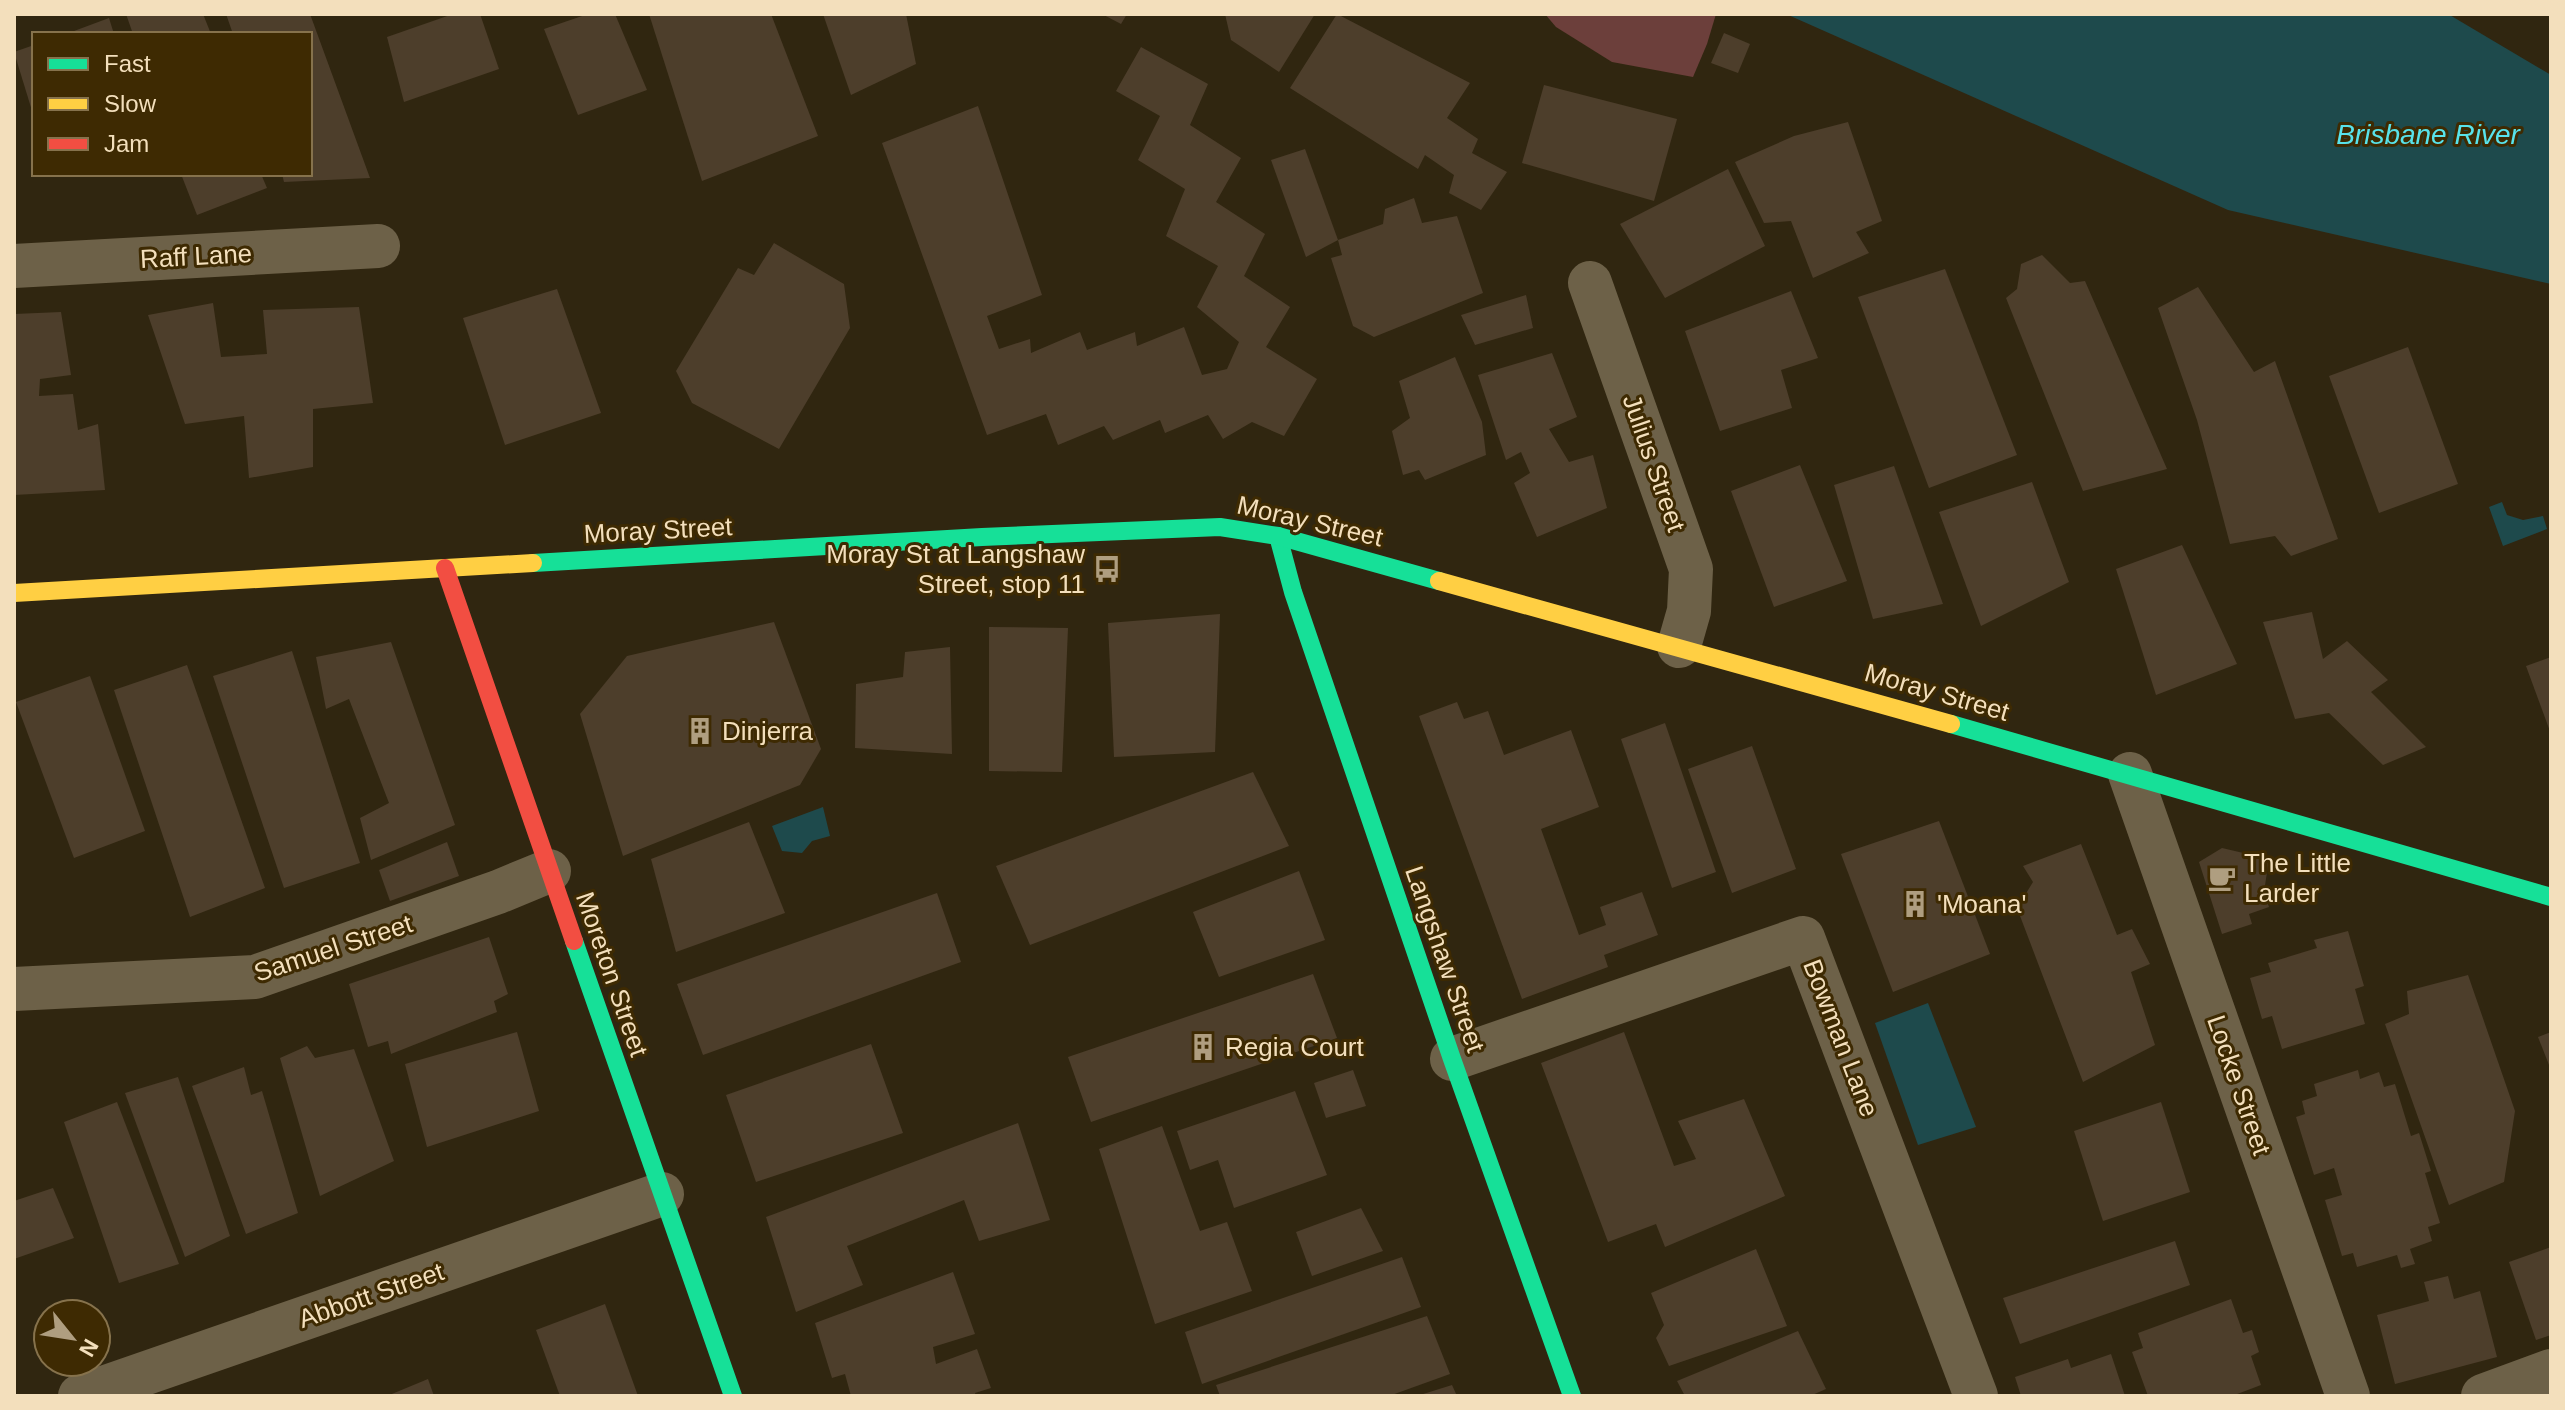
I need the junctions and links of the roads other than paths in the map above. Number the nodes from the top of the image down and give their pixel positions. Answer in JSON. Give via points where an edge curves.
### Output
{"nodes":[{"id":1,"x":378,"y":246,"type":"dead end"},
{"id":2,"x":14,"y":266,"type":"edge"},
{"id":3,"x":1590,"y":283,"type":"dead end"},
{"id":4,"x":1278,"y":536,"type":"junction"},
{"id":5,"x":445,"y":568,"type":"junction"},
{"id":6,"x":14,"y":593,"type":"edge"},
{"id":7,"x":1679,"y":646,"type":"junction"},
{"id":8,"x":2130,"y":774,"type":"junction"},
{"id":9,"x":549,"y":871,"type":"junction"},
{"id":10,"x":2551,"y":897,"type":"edge"},
{"id":11,"x":14,"y":989,"type":"edge"},
{"id":12,"x":1452,"y":1059,"type":"junction"},
{"id":13,"x":662,"y":1194,"type":"junction"},
{"id":14,"x":2551,"y":1371,"type":"edge"},
{"id":15,"x":80,"y":1396,"type":"edge"},
{"id":16,"x":733,"y":1396,"type":"edge"},
{"id":17,"x":1572,"y":1396,"type":"edge"},
{"id":18,"x":1976,"y":1396,"type":"edge"},
{"id":19,"x":2348,"y":1396,"type":"edge"},
{"id":20,"x":2483,"y":1396,"type":"edge"}],
"edges":[{"from":1,"to":2,"type":"street","name":"Raff Lane"},
{"from":3,"to":7,"type":"street","name":"Julius Street","via":[[1691,569],[1689,611]]},
{"from":4,"to":5,"type":"street","name":"Moray Street","via":[[1220,527]]},
{"from":4,"to":7,"type":"street","name":"Moray Street"},
{"from":4,"to":12,"type":"street","name":"Langshaw Street"},
{"from":5,"to":6,"type":"street","name":"Moray Street"},
{"from":5,"to":9,"type":"street","name":"Moreton Street"},
{"from":7,"to":8,"type":"street","name":"Moray Street"},
{"from":8,"to":10,"type":"street","name":"Moray Street"},
{"from":8,"to":19,"type":"street","name":"Locke Street"},
{"from":9,"to":11,"type":"street","name":"Samuel Street","via":[[255,977]]},
{"from":9,"to":13,"type":"street","name":"Moreton Street"},
{"from":12,"to":17,"type":"street","name":"Langshaw Street"},
{"from":12,"to":18,"type":"street","name":"Bowman Lane","via":[[1803,938]]},
{"from":13,"to":15,"type":"street","name":"Abbott Street"},
{"from":13,"to":16,"type":"street","name":"Moreton Street"},
{"from":14,"to":20,"type":"street"}]}
